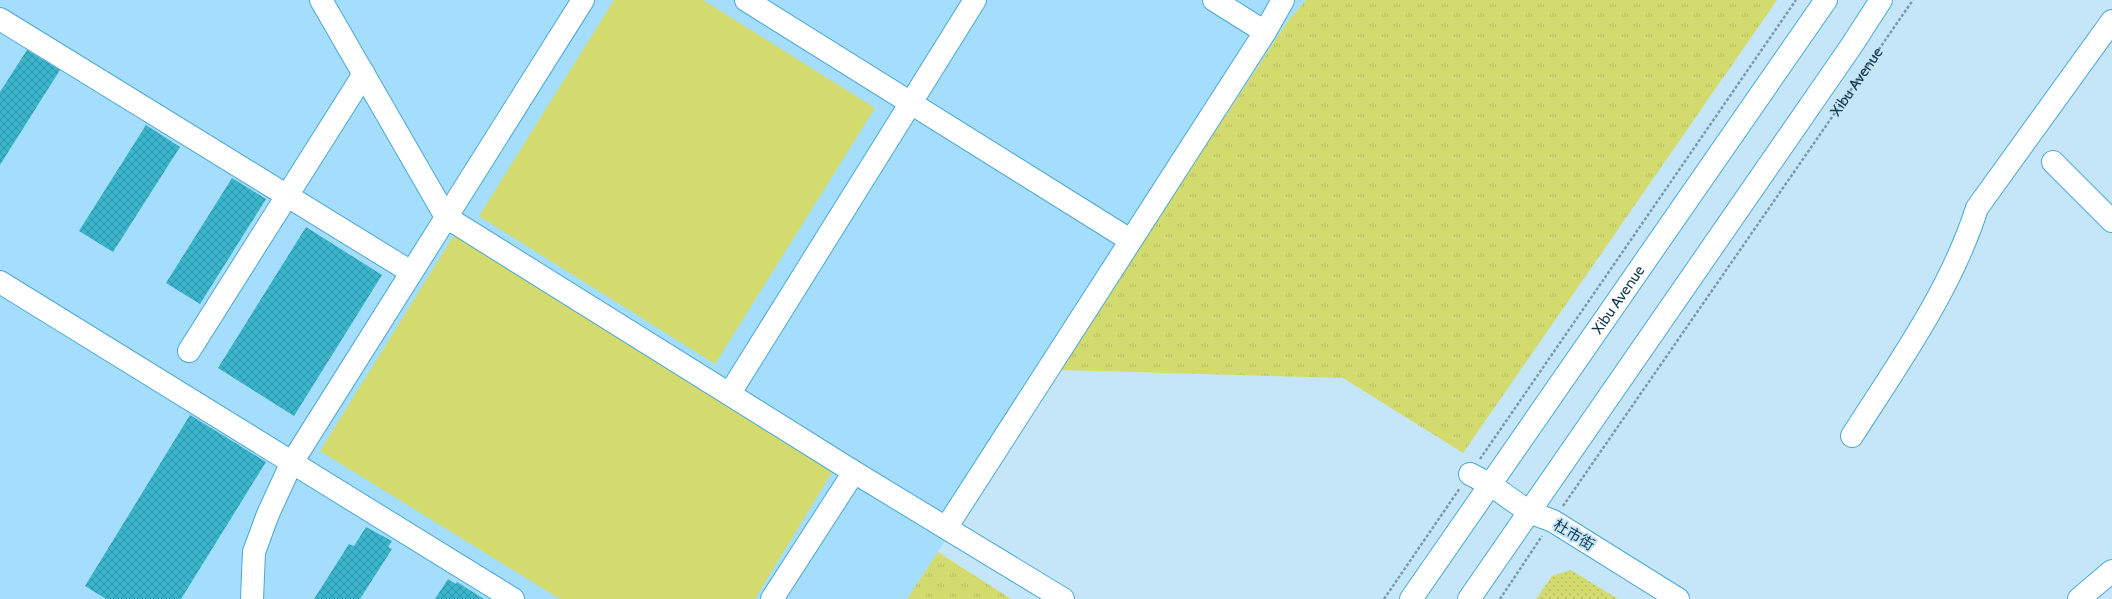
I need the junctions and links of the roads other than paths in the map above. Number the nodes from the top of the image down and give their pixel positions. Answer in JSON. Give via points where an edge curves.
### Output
{"nodes":[{"id":1,"x":321,"y":0,"type":"edge"},
{"id":2,"x":583,"y":0,"type":"edge"},
{"id":3,"x":746,"y":0,"type":"edge"},
{"id":4,"x":974,"y":0,"type":"edge"},
{"id":5,"x":1214,"y":0,"type":"edge"},
{"id":6,"x":1283,"y":0,"type":"edge"},
{"id":7,"x":1826,"y":0,"type":"edge"},
{"id":8,"x":1881,"y":0,"type":"edge"},
{"id":9,"x":0,"y":20,"type":"edge"},
{"id":10,"x":2112,"y":21,"type":"edge"},
{"id":11,"x":1264,"y":32,"type":"junction"},
{"id":12,"x":364,"y":74,"type":"junction"},
{"id":13,"x":910,"y":103,"type":"junction"},
{"id":14,"x":2053,"y":162,"type":"dead end"},
{"id":15,"x":287,"y":196,"type":"junction"},
{"id":16,"x":446,"y":217,"type":"junction"},
{"id":17,"x":2112,"y":222,"type":"edge"},
{"id":18,"x":1130,"y":240,"type":"junction"},
{"id":19,"x":411,"y":272,"type":"junction"},
{"id":20,"x":0,"y":282,"type":"edge"},
{"id":21,"x":189,"y":351,"type":"dead end"},
{"id":22,"x":730,"y":393,"type":"junction"},
{"id":23,"x":1852,"y":436,"type":"dead end"},
{"id":24,"x":291,"y":464,"type":"junction"},
{"id":25,"x":854,"y":472,"type":"junction"},
{"id":26,"x":1470,"y":474,"type":"road end"},
{"id":27,"x":1491,"y":485,"type":"junction"},
{"id":28,"x":1529,"y":512,"type":"junction"},
{"id":29,"x":946,"y":528,"type":"junction"},
{"id":30,"x":2112,"y":571,"type":"edge"},
{"id":31,"x":252,"y":599,"type":"edge"},
{"id":32,"x":513,"y":599,"type":"edge"},
{"id":33,"x":772,"y":599,"type":"edge"},
{"id":34,"x":1063,"y":599,"type":"edge"},
{"id":35,"x":1411,"y":599,"type":"edge"},
{"id":36,"x":1469,"y":599,"type":"edge"},
{"id":37,"x":1678,"y":599,"type":"edge"},
{"id":38,"x":2079,"y":599,"type":"edge"}],
"edges":[{"from":1,"to":12,"type":"street"},
{"from":2,"to":16,"type":"street"},
{"from":3,"to":13,"type":"street"},
{"from":4,"to":13,"type":"street"},
{"from":5,"to":11,"type":"street"},
{"from":6,"to":11,"type":"street"},
{"from":7,"to":27,"type":"street","name":"Xibu Avenue"},
{"from":8,"to":28,"type":"street","name":"Xibu Avenue","via":[[1848,52]]},
{"from":9,"to":15,"type":"street"},
{"from":10,"to":23,"type":"street","via":[[1977,208],[1966,242],[1914,340]]},
{"from":11,"to":18,"type":"street"},
{"from":12,"to":15,"type":"street"},
{"from":12,"to":16,"type":"street"},
{"from":13,"to":18,"type":"street"},
{"from":13,"to":22,"type":"street"},
{"from":14,"to":17,"type":"street"},
{"from":15,"to":19,"type":"street"},
{"from":15,"to":21,"type":"street"},
{"from":16,"to":19,"type":"street"},
{"from":16,"to":22,"type":"street"},
{"from":18,"to":29,"type":"street"},
{"from":19,"to":24,"type":"street"},
{"from":20,"to":24,"type":"street"},
{"from":22,"to":25,"type":"street"},
{"from":24,"to":31,"type":"street","via":[[254,552]]},
{"from":24,"to":32,"type":"street"},
{"from":25,"to":29,"type":"street"},
{"from":25,"to":33,"type":"street"},
{"from":26,"to":27,"type":"street","name":"杜市街"},
{"from":27,"to":28,"type":"street","name":"杜市街"},
{"from":27,"to":35,"type":"street","name":"Xibu Avenue"},
{"from":28,"to":36,"type":"street","name":"Xibu Avenue"},
{"from":28,"to":37,"type":"street","name":"杜市街","via":[[1552,521]]},
{"from":29,"to":34,"type":"street"},
{"from":30,"to":38,"type":"street"}]}
